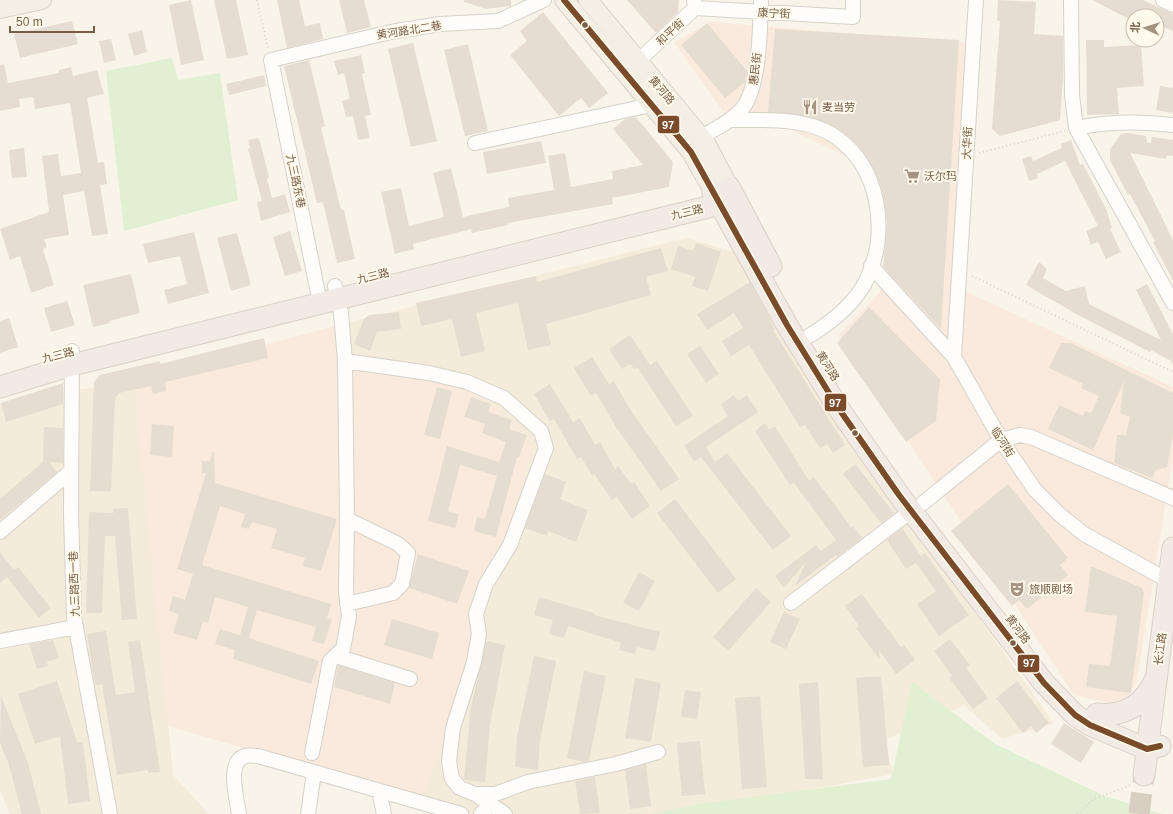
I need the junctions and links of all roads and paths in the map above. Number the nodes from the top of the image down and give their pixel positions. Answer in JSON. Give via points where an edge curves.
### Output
{"nodes":[{"id":1,"x":42,"y":0,"type":"edge"},
{"id":2,"x":257,"y":0,"type":"edge"},
{"id":3,"x":544,"y":0,"type":"edge"},
{"id":4,"x":564,"y":0,"type":"edge"},
{"id":5,"x":588,"y":0,"type":"edge"},
{"id":6,"x":853,"y":0,"type":"edge"},
{"id":7,"x":976,"y":0,"type":"edge"},
{"id":8,"x":1071,"y":0,"type":"edge"},
{"id":9,"x":1163,"y":0,"type":"edge"},
{"id":10,"x":695,"y":4,"type":"edge"},
{"id":11,"x":1173,"y":5,"type":"edge"},
{"id":12,"x":760,"y":6,"type":"edge"},
{"id":13,"x":0,"y":9,"type":"edge"},
{"id":14,"x":271,"y":60,"type":"junction"},
{"id":15,"x":638,"y":61,"type":"junction"},
{"id":16,"x":651,"y":105,"type":"junction"},
{"id":17,"x":730,"y":120,"type":"junction"},
{"id":18,"x":1173,"y":125,"type":"edge"},
{"id":19,"x":1076,"y":128,"type":"junction"},
{"id":20,"x":701,"y":137,"type":"junction"},
{"id":21,"x":475,"y":144,"type":"dead end"},
{"id":22,"x":967,"y":156,"type":"junction"},
{"id":23,"x":721,"y":194,"type":"junction"},
{"id":24,"x":871,"y":266,"type":"junction"},
{"id":25,"x":960,"y":270,"type":"junction"},
{"id":26,"x":328,"y":294,"type":"junction"},
{"id":27,"x":1173,"y":303,"type":"edge"},
{"id":28,"x":809,"y":336,"type":"junction"},
{"id":29,"x":954,"y":357,"type":"junction"},
{"id":30,"x":72,"y":358,"type":"junction"},
{"id":31,"x":345,"y":361,"type":"junction"},
{"id":32,"x":0,"y":371,"type":"edge"},
{"id":33,"x":1173,"y":372,"type":"edge"},
{"id":34,"x":0,"y":386,"type":"edge"},
{"id":35,"x":1001,"y":440,"type":"junction"},
{"id":36,"x":71,"y":471,"type":"junction"},
{"id":37,"x":1173,"y":498,"type":"edge"},
{"id":38,"x":917,"y":507,"type":"junction"},
{"id":39,"x":347,"y":519,"type":"junction"},
{"id":40,"x":0,"y":532,"type":"edge"},
{"id":41,"x":1173,"y":548,"type":"edge"},
{"id":42,"x":1169,"y":581,"type":"junction"},
{"id":43,"x":791,"y":603,"type":"dead end"},
{"id":44,"x":347,"y":604,"type":"junction"},
{"id":45,"x":76,"y":627,"type":"junction"},
{"id":46,"x":0,"y":641,"type":"edge"},
{"id":47,"x":1173,"y":647,"type":"edge"},
{"id":48,"x":336,"y":656,"type":"junction"},
{"id":49,"x":1156,"y":676,"type":"junction"},
{"id":50,"x":410,"y":679,"type":"dead end"},
{"id":51,"x":1097,"y":714,"type":"junction"},
{"id":52,"x":1157,"y":746,"type":"edge"},
{"id":53,"x":658,"y":752,"type":"dead end"},
{"id":54,"x":312,"y":753,"type":"dead end"},
{"id":55,"x":314,"y":773,"type":"junction"},
{"id":56,"x":1138,"y":780,"type":"joint"},
{"id":57,"x":379,"y":791,"type":"junction"},
{"id":58,"x":475,"y":794,"type":"junction"},
{"id":59,"x":486,"y":809,"type":"edge"},
{"id":60,"x":110,"y":814,"type":"edge"},
{"id":61,"x":239,"y":814,"type":"edge"},
{"id":62,"x":308,"y":814,"type":"edge"},
{"id":63,"x":384,"y":814,"type":"edge"},
{"id":64,"x":461,"y":814,"type":"edge"},
{"id":65,"x":505,"y":814,"type":"edge"},
{"id":66,"x":1077,"y":814,"type":"edge"}],
"edges":[{"from":1,"to":13,"type":"main road"},
{"from":2,"to":14,"type":"path"},
{"from":3,"to":14,"type":"street","name":"黄河路北二巷","via":[[498,22],[440,24],[391,32]]},
{"from":4,"to":16,"type":"main road","name":"黄河路"},
{"from":5,"to":15,"type":"main road","name":"黄河路"},
{"from":6,"to":12,"type":"street","name":"康宁街","via":[[852,17]]},
{"from":7,"to":22,"type":"street","name":"大华街"},
{"from":8,"to":19,"type":"street","via":[[1072,95]]},
{"from":9,"to":11,"type":"street"},
{"from":10,"to":12,"type":"street","name":"康宁街"},
{"from":10,"to":15,"type":"street","name":"和平街"},
{"from":12,"to":17,"type":"street","name":"惠民街","via":[[755,79],[751,94],[742,109]]},
{"from":14,"to":26,"type":"street","name":"九三路东巷"},
{"from":15,"to":20,"type":"main road","name":"黄河路"},
{"from":16,"to":21,"type":"street"},
{"from":16,"to":23,"type":"main road","name":"黄河路","via":[[691,152]]},
{"from":17,"to":20,"type":"street","name":"惠民街"},
{"from":17,"to":24,"type":"street","via":[[775,119],[809,125],[836,136],[858,158],[873,187],[880,220],[876,252]]},
{"from":18,"to":19,"type":"street","via":[[1128,121]]},
{"from":19,"to":22,"type":"path"},
{"from":19,"to":27,"type":"street"},
{"from":20,"to":23,"type":"main road","name":"黄河路"},
{"from":22,"to":25,"type":"street","name":"大华街"},
{"from":23,"to":26,"type":"highway","name":"九三路"},
{"from":23,"to":28,"type":"highway","name":"黄河路"},
{"from":23,"to":38,"type":"highway","name":"黄河路","via":[[787,325],[839,409]]},
{"from":24,"to":28,"type":"street","via":[[866,279],[850,302],[830,323]]},
{"from":24,"to":29,"type":"street","name":"临河街"},
{"from":25,"to":29,"type":"street","name":"大华街"},
{"from":25,"to":33,"type":"path"},
{"from":26,"to":30,"type":"highway","name":"九三路"},
{"from":26,"to":31,"type":"street","name":"九三路东巷","via":[[341,314]]},
{"from":28,"to":38,"type":"highway","name":"黄河路"},
{"from":29,"to":35,"type":"street","name":"临河街"},
{"from":30,"to":32,"type":"highway","name":"九三路"},
{"from":30,"to":34,"type":"highway","name":"九三路"},
{"from":30,"to":36,"type":"street","name":"九三路西一巷"},
{"from":31,"to":39,"type":"street","name":"九三路东巷"},
{"from":31,"to":58,"type":"street","via":[[429,373],[467,382],[504,398],[541,431],[546,448],[510,545],[486,584],[476,614],[479,634],[474,662],[453,728],[449,761],[452,779],[460,788]]},
{"from":35,"to":37,"type":"street","via":[[1020,435],[1031,437]]},
{"from":35,"to":38,"type":"street"},
{"from":35,"to":42,"type":"street","name":"临河街","via":[[1035,490],[1059,514],[1084,534]]},
{"from":36,"to":40,"type":"street"},
{"from":36,"to":45,"type":"street","name":"九三路西一巷"},
{"from":38,"to":43,"type":"street"},
{"from":38,"to":51,"type":"highway","name":"黄河路","via":[[1054,676],[1069,692]]},
{"from":38,"to":52,"type":"highway","name":"黄河路","via":[[1060,701],[1090,725]]},
{"from":39,"to":44,"type":"street","name":"九三路东巷"},
{"from":39,"to":44,"type":"street","via":[[398,544],[408,553],[402,584],[393,593]]},
{"from":41,"to":42,"type":"highway","name":"长江路"},
{"from":42,"to":49,"type":"highway","name":"长江路"},
{"from":44,"to":48,"type":"street","name":"九三路东巷","via":[[349,616],[343,649]]},
{"from":45,"to":46,"type":"street"},
{"from":45,"to":60,"type":"street","name":"九三路西一巷"},
{"from":47,"to":52,"type":"highway","name":"长江路"},
{"from":48,"to":50,"type":"street"},
{"from":48,"to":54,"type":"street","name":"九三路东巷","via":[[330,661]]},
{"from":49,"to":51,"type":"highway","via":[[1145,698],[1131,708],[1118,714]]},
{"from":49,"to":52,"type":"highway","name":"长江路"},
{"from":51,"to":52,"type":"highway","name":"黄河路"},
{"from":52,"to":56,"type":"highway"},
{"from":53,"to":58,"type":"street","via":[[616,764],[528,782],[495,794]]},
{"from":55,"to":57,"type":"street"},
{"from":55,"to":61,"type":"street","via":[[258,756],[245,756],[237,761],[233,768]]},
{"from":55,"to":62,"type":"street"},
{"from":56,"to":66,"type":"path","via":[[1094,799]]},
{"from":57,"to":63,"type":"street"},
{"from":57,"to":64,"type":"street"},
{"from":58,"to":59,"type":"street"},
{"from":59,"to":65,"type":"street"}]}
